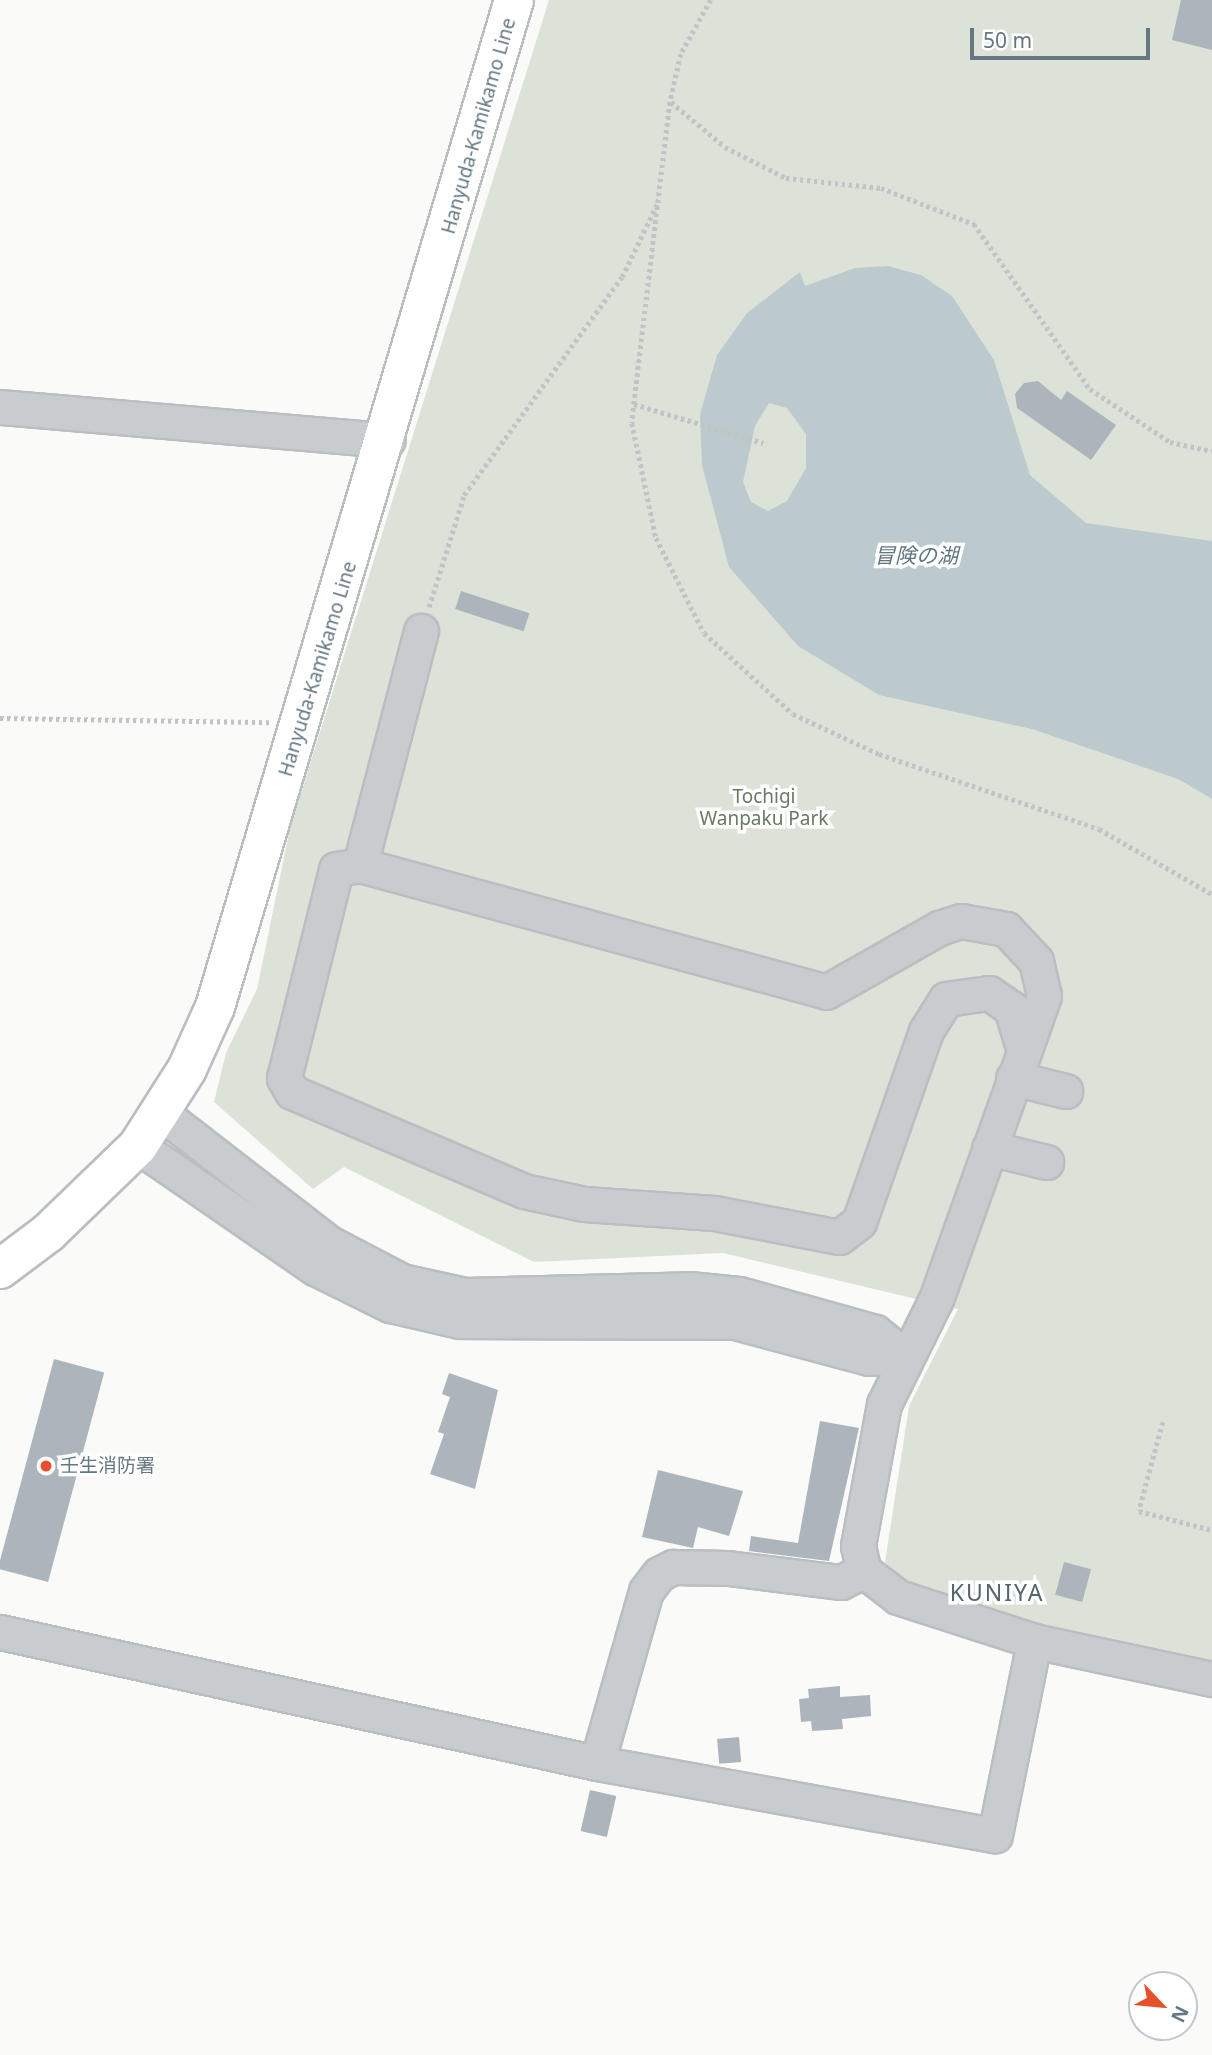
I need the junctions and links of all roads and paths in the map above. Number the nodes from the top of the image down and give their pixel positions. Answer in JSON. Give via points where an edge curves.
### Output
{"nodes":[{"id":1,"x":514,"y":0,"type":"edge"},
{"id":2,"x":711,"y":0,"type":"edge"},
{"id":3,"x":670,"y":102,"type":"junction"},
{"id":4,"x":659,"y":201,"type":"junction"},
{"id":5,"x":634,"y":404,"type":"junction"},
{"id":6,"x":0,"y":407,"type":"edge"},
{"id":7,"x":388,"y":440,"type":"junction"},
{"id":8,"x":763,"y":443,"type":"dead end"},
{"id":9,"x":1212,"y":451,"type":"edge"},
{"id":10,"x":421,"y":631,"type":"joint"},
{"id":11,"x":0,"y":718,"type":"edge"},
{"id":12,"x":300,"y":724,"type":"junction"},
{"id":13,"x":360,"y":866,"type":"junction"},
{"id":14,"x":1212,"y":894,"type":"edge"},
{"id":15,"x":1018,"y":1065,"type":"junction"},
{"id":16,"x":1065,"y":1091,"type":"dead end"},
{"id":17,"x":161,"y":1113,"type":"junction"},
{"id":18,"x":138,"y":1146,"type":"junction"},
{"id":19,"x":989,"y":1148,"type":"junction"},
{"id":20,"x":1046,"y":1162,"type":"dead end"},
{"id":21,"x":0,"y":1269,"type":"edge"},
{"id":22,"x":905,"y":1356,"type":"junction"},
{"id":23,"x":1163,"y":1422,"type":"dead end"},
{"id":24,"x":1212,"y":1530,"type":"edge"},
{"id":25,"x":864,"y":1571,"type":"junction"},
{"id":26,"x":0,"y":1632,"type":"edge"},
{"id":27,"x":1034,"y":1641,"type":"junction"},
{"id":28,"x":1212,"y":1679,"type":"edge"},
{"id":29,"x":597,"y":1763,"type":"junction"}],
"edges":[{"from":1,"to":7,"type":"main road","name":"Hanyuda-Kamikamo Line"},
{"from":2,"to":3,"type":"path","via":[[681,54]]},
{"from":3,"to":4,"type":"path"},
{"from":3,"to":9,"type":"path","via":[[725,146],[786,178],[881,188],[974,225],[1090,389],[1170,442]]},
{"from":4,"to":5,"type":"path"},
{"from":4,"to":10,"type":"path","via":[[622,277],[464,495]]},
{"from":5,"to":8,"type":"path"},
{"from":5,"to":14,"type":"path","via":[[632,423],[656,538],[704,633],[793,714],[879,754],[1099,829]]},
{"from":6,"to":7,"type":"street"},
{"from":7,"to":12,"type":"main road","name":"Hanyuda-Kamikamo Line"},
{"from":10,"to":13,"type":"street"},
{"from":11,"to":12,"type":"path"},
{"from":12,"to":17,"type":"main road","name":"Hanyuda-Kamikamo Line","via":[[215,1007]]},
{"from":13,"to":15,"type":"street","via":[[826,992],[939,928],[984,922],[1026,943],[1043,979],[1044,996]]},
{"from":13,"to":15,"type":"street","via":[[336,869],[284,1078],[292,1092],[524,1191],[584,1204],[714,1213],[839,1237],[859,1222],[926,1031],[946,999],[989,993],[1011,1008]]},
{"from":15,"to":16,"type":"street"},
{"from":15,"to":19,"type":"street"},
{"from":17,"to":18,"type":"main road","name":"Hanyuda-Kamikamo Line"},
{"from":17,"to":22,"type":"street","via":[[329,1243],[402,1281],[465,1295],[690,1289],[739,1294],[875,1332]]},
{"from":18,"to":21,"type":"main road","name":"Hanyuda-Kamikamo Line","via":[[48,1233]]},
{"from":18,"to":22,"type":"street","via":[[315,1268],[390,1305],[460,1321],[735,1322],[869,1358]]},
{"from":19,"to":20,"type":"street"},
{"from":19,"to":22,"type":"street","via":[[936,1299]]},
{"from":22,"to":25,"type":"street","via":[[884,1404],[858,1546]]},
{"from":23,"to":24,"type":"path","via":[[1139,1511]]},
{"from":25,"to":27,"type":"street","via":[[898,1597]]},
{"from":25,"to":29,"type":"street","via":[[841,1582],[728,1568],[673,1567],[659,1574],[646,1591]]},
{"from":26,"to":29,"type":"street"},
{"from":27,"to":28,"type":"street"},
{"from":27,"to":29,"type":"street","via":[[995,1835]]}]}
